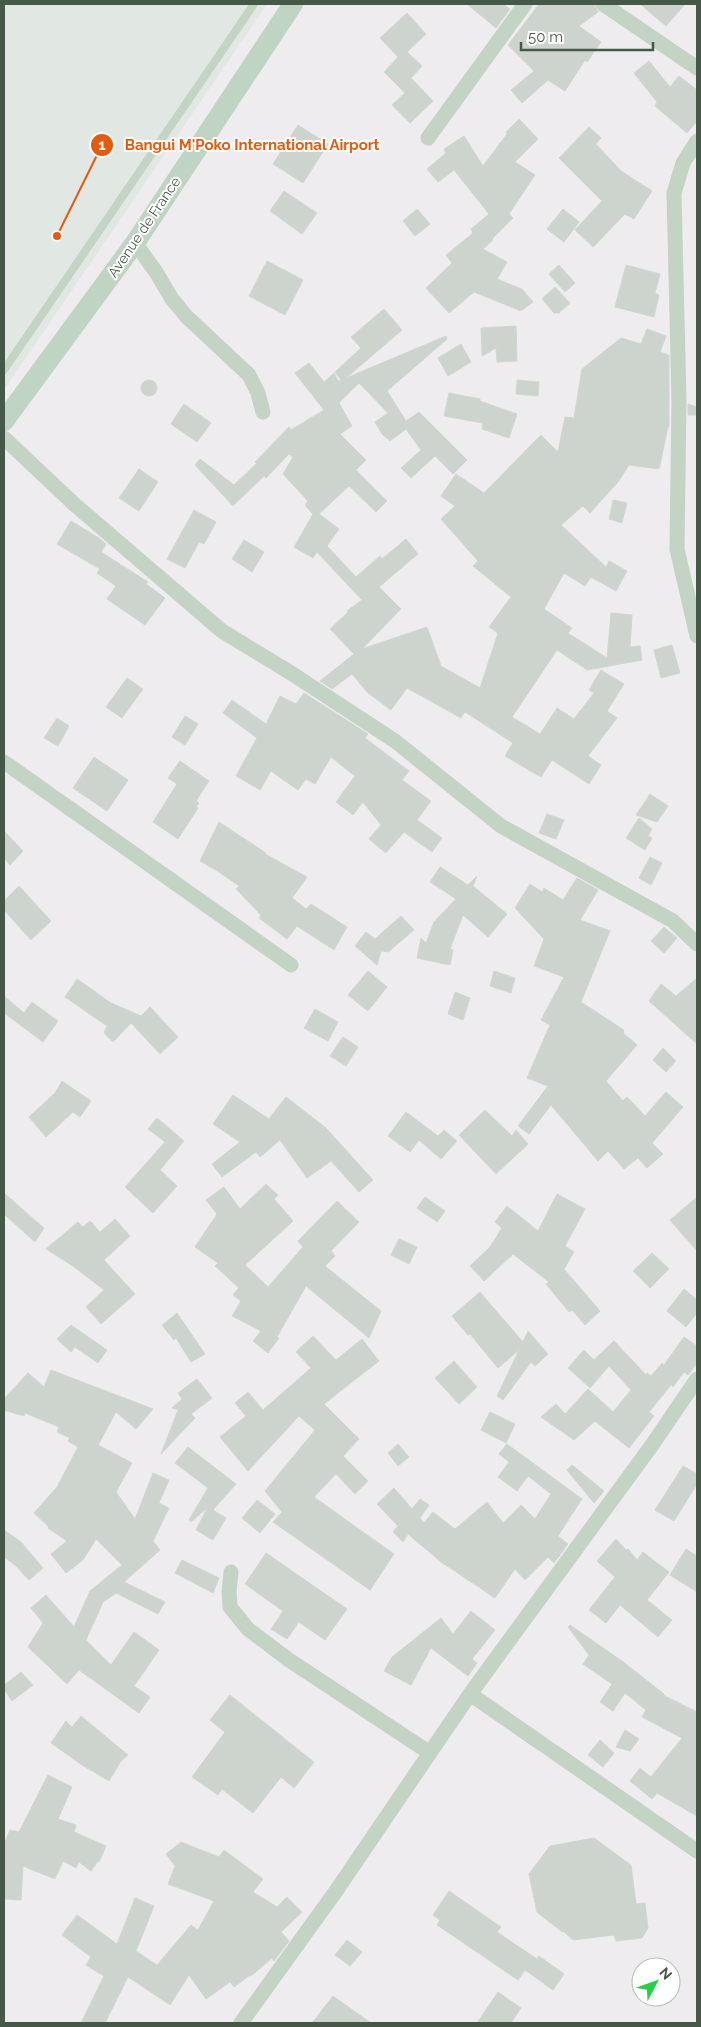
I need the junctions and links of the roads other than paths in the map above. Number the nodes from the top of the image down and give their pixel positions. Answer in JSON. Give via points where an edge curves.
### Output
{"nodes":[{"id":1,"x":254,"y":4,"type":"edge"},
{"id":2,"x":293,"y":4,"type":"edge"},
{"id":3,"x":525,"y":4,"type":"edge"},
{"id":4,"x":603,"y":4,"type":"edge"},
{"id":5,"x":697,"y":68,"type":"edge"},
{"id":6,"x":428,"y":138,"type":"dead end"},
{"id":7,"x":697,"y":141,"type":"edge"},
{"id":8,"x":135,"y":243,"type":"junction"},
{"id":9,"x":4,"y":370,"type":"edge"},
{"id":10,"x":263,"y":412,"type":"dead end"},
{"id":11,"x":4,"y":421,"type":"edge"},
{"id":12,"x":4,"y":438,"type":"edge"},
{"id":13,"x":697,"y":636,"type":"edge"},
{"id":14,"x":4,"y":762,"type":"edge"},
{"id":15,"x":697,"y":944,"type":"edge"},
{"id":16,"x":291,"y":965,"type":"dead end"},
{"id":17,"x":697,"y":1379,"type":"edge"},
{"id":18,"x":231,"y":1572,"type":"dead end"},
{"id":19,"x":470,"y":1694,"type":"junction"},
{"id":20,"x":430,"y":1753,"type":"junction"},
{"id":21,"x":697,"y":1851,"type":"edge"},
{"id":22,"x":242,"y":2023,"type":"edge"}],
"edges":[{"from":1,"to":9,"type":"lane"},
{"from":2,"to":8,"type":"street","name":"Avenue de France"},
{"from":3,"to":6,"type":"street"},
{"from":4,"to":5,"type":"street"},
{"from":7,"to":13,"type":"street","via":[[683,162],[674,192],[679,400],[677,549]]},
{"from":8,"to":10,"type":"street","via":[[187,317],[249,375]]},
{"from":8,"to":11,"type":"street","name":"Avenue de France"},
{"from":12,"to":15,"type":"street","via":[[74,504],[222,631],[396,741],[501,826],[673,921]]},
{"from":14,"to":16,"type":"street"},
{"from":17,"to":19,"type":"street"},
{"from":18,"to":20,"type":"street","via":[[230,1607],[248,1629],[289,1660]]},
{"from":19,"to":20,"type":"street"},
{"from":19,"to":21,"type":"street"},
{"from":20,"to":22,"type":"street"}]}
